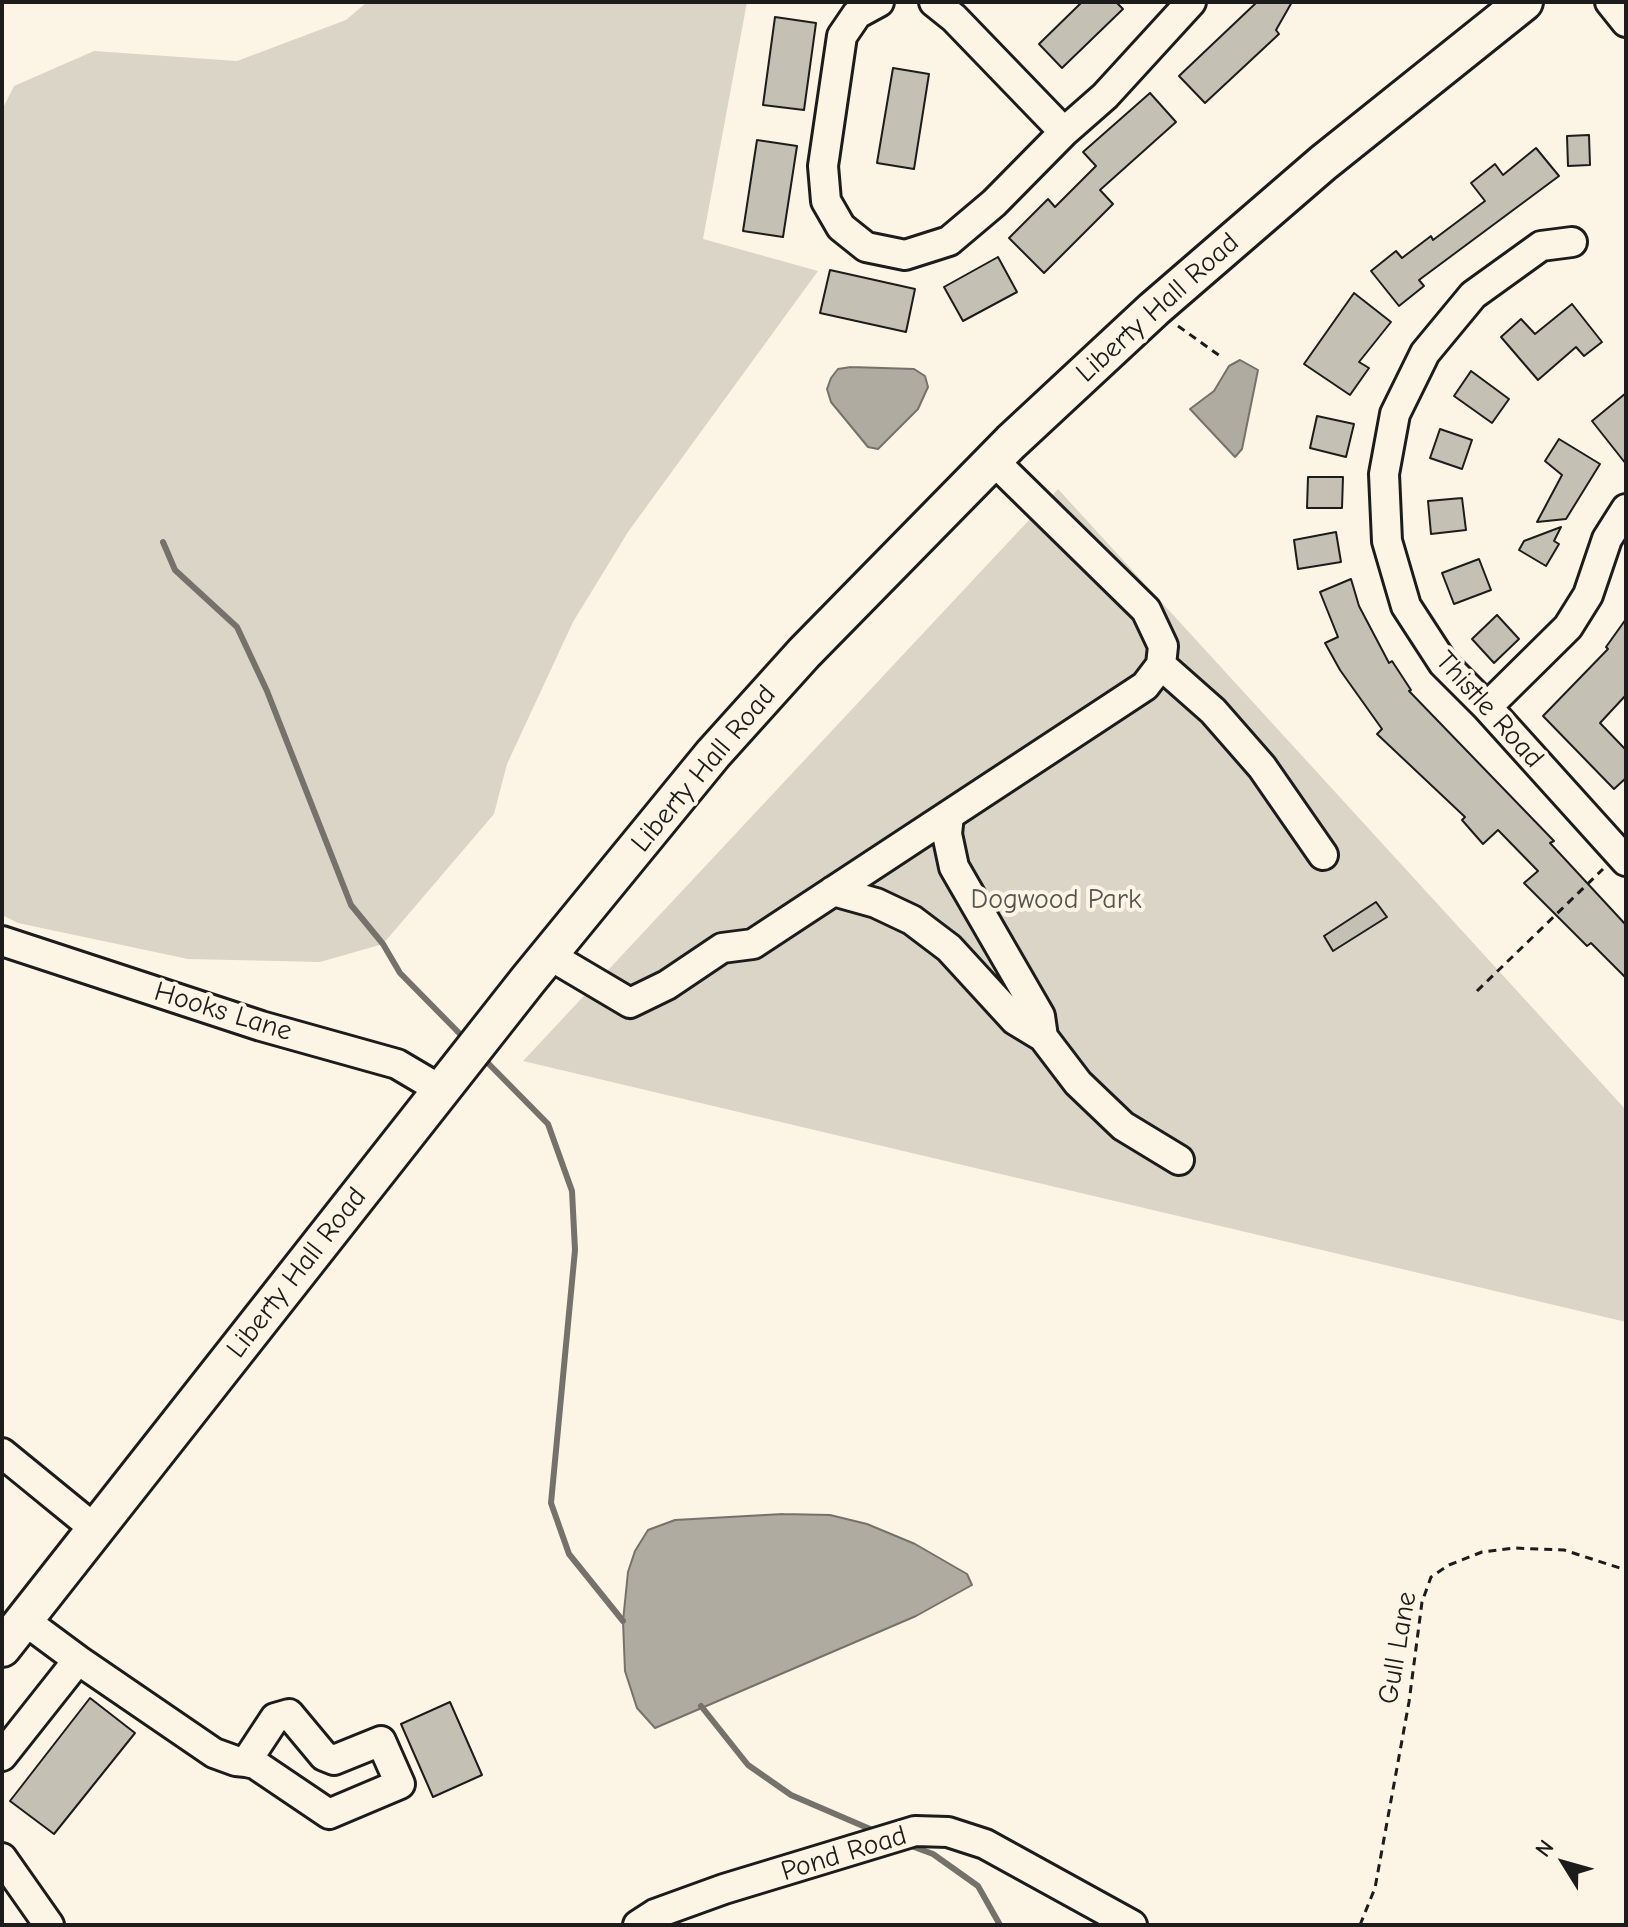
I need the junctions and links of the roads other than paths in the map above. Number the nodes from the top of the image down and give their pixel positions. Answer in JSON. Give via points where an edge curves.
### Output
{"nodes":[{"id":1,"x":879,"y":2,"type":"edge"},
{"id":2,"x":934,"y":2,"type":"edge"},
{"id":3,"x":1191,"y":2,"type":"edge"},
{"id":4,"x":1524,"y":2,"type":"edge"},
{"id":5,"x":1610,"y":2,"type":"edge"},
{"id":6,"x":1626,"y":22,"type":"edge"},
{"id":7,"x":1064,"y":132,"type":"junction"},
{"id":8,"x":1572,"y":242,"type":"dead end"},
{"id":9,"x":993,"y":460,"type":"junction"},
{"id":10,"x":1626,"y":509,"type":"edge"},
{"id":11,"x":1161,"y":665,"type":"junction"},
{"id":12,"x":1487,"y":707,"type":"junction"},
{"id":13,"x":949,"y":815,"type":"junction"},
{"id":14,"x":1323,"y":855,"type":"dead end"},
{"id":15,"x":1622,"y":858,"type":"edge"},
{"id":16,"x":833,"y":891,"type":"junction"},
{"id":17,"x":2,"y":941,"type":"edge"},
{"id":18,"x":549,"y":955,"type":"junction"},
{"id":19,"x":1043,"y":1037,"type":"junction"},
{"id":20,"x":441,"y":1090,"type":"junction"},
{"id":21,"x":1179,"y":1160,"type":"dead end"},
{"id":22,"x":2,"y":1453,"type":"edge"},
{"id":23,"x":95,"y":1529,"type":"junction"},
{"id":24,"x":24,"y":1620,"type":"junction"},
{"id":25,"x":2,"y":1648,"type":"edge"},
{"id":26,"x":78,"y":1660,"type":"junction"},
{"id":27,"x":2,"y":1756,"type":"edge"},
{"id":28,"x":246,"y":1762,"type":"junction"},
{"id":29,"x":2,"y":1858,"type":"edge"},
{"id":30,"x":49,"y":1925,"type":"edge"},
{"id":31,"x":638,"y":1925,"type":"edge"},
{"id":32,"x":1132,"y":1925,"type":"edge"}],
"edges":[{"from":1,"to":7,"type":"street","via":[[857,14],[842,36],[823,166],[826,201],[841,227],[866,247],[905,255],[949,241]]},
{"from":2,"to":7,"type":"street"},
{"from":3,"to":7,"type":"street","via":[[1105,96]]},
{"from":4,"to":9,"type":"main road","name":"Liberty Hall Road","via":[[1323,163],[1154,309]]},
{"from":5,"to":6,"type":"street"},
{"from":8,"to":12,"type":"street","name":"Thistle Road","via":[[1541,246],[1473,295],[1425,353],[1395,414],[1384,474],[1387,541],[1406,606],[1443,663]]},
{"from":9,"to":11,"type":"street","via":[[1146,610],[1163,646]]},
{"from":9,"to":18,"type":"main road","name":"Liberty Hall Road","via":[[793,664]]},
{"from":10,"to":12,"type":"street","via":[[1568,627]]},
{"from":11,"to":13,"type":"street","via":[[1145,686]]},
{"from":11,"to":14,"type":"street","via":[[1213,711],[1262,767]]},
{"from":12,"to":15,"type":"street","name":"Thistle Road"},
{"from":13,"to":16,"type":"street"},
{"from":13,"to":19,"type":"street","via":[[954,867],[1040,1016]]},
{"from":16,"to":18,"type":"street","via":[[753,944],[722,948],[630,1003]]},
{"from":16,"to":19,"type":"street","via":[[912,920],[949,948],[1015,1020]]},
{"from":17,"to":20,"type":"street","name":"Hooks Lane","via":[[261,1026],[397,1064]]},
{"from":18,"to":20,"type":"main road","name":"Liberty Hall Road"},
{"from":19,"to":21,"type":"street","via":[[1078,1083],[1123,1126]]},
{"from":20,"to":23,"type":"main road","name":"Liberty Hall Road"},
{"from":22,"to":23,"type":"street"},
{"from":23,"to":24,"type":"main road","name":"Liberty Hall Road"},
{"from":24,"to":25,"type":"main road","name":"Liberty Hall Road"},
{"from":24,"to":26,"type":"street"},
{"from":26,"to":27,"type":"street"},
{"from":26,"to":28,"type":"street","via":[[214,1753]]},
{"from":28,"to":28,"type":"street","via":[[329,1814],[400,1784],[381,1741],[334,1760],[324,1756],[289,1714],[275,1718]]},
{"from":29,"to":30,"type":"street"},
{"from":31,"to":32,"type":"street","name":"Pond Road","via":[[724,1889],[915,1831],[948,1832],[985,1844]]}]}
